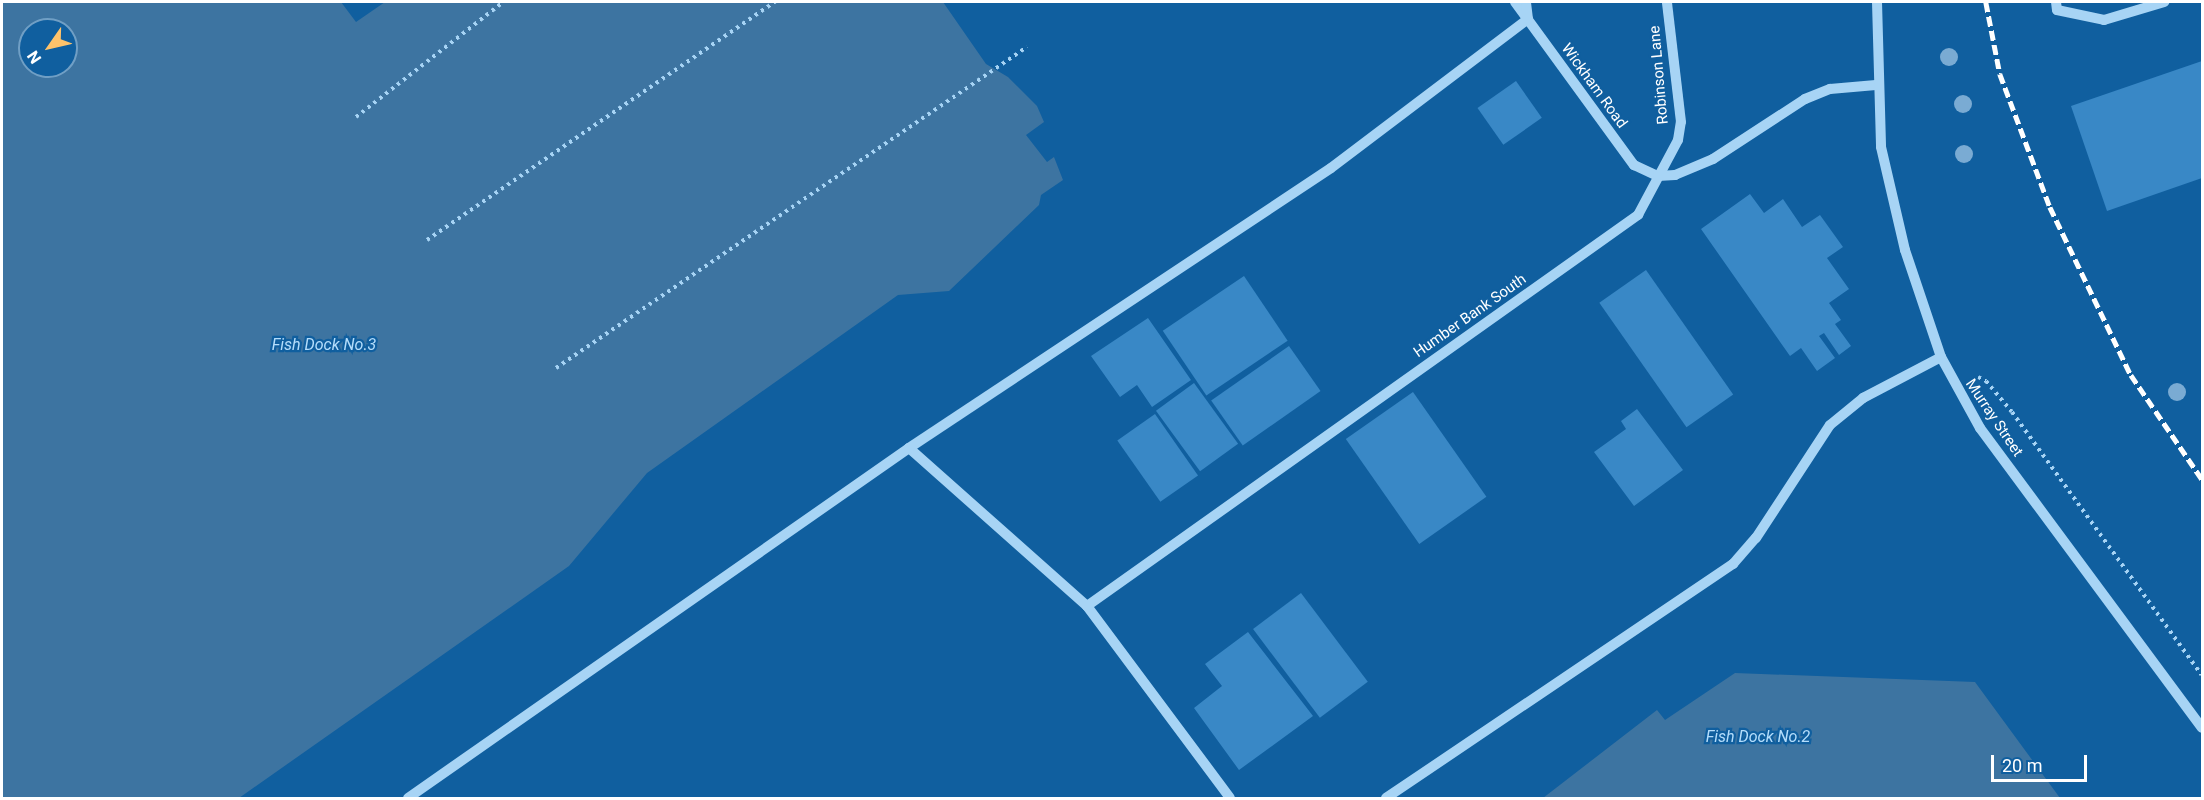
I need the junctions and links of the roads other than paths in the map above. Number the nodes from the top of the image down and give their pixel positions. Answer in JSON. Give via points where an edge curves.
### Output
{"nodes":[{"id":1,"x":1515,"y":2,"type":"edge"},
{"id":2,"x":1526,"y":2,"type":"edge"},
{"id":3,"x":1667,"y":2,"type":"edge"},
{"id":4,"x":1877,"y":2,"type":"edge"},
{"id":5,"x":2056,"y":2,"type":"edge"},
{"id":6,"x":2164,"y":2,"type":"edge"},
{"id":7,"x":1528,"y":20,"type":"junction"},
{"id":8,"x":1876,"y":85,"type":"junction"},
{"id":9,"x":1658,"y":176,"type":"junction"},
{"id":10,"x":1941,"y":357,"type":"junction"},
{"id":11,"x":909,"y":448,"type":"junction"},
{"id":12,"x":1087,"y":606,"type":"junction"},
{"id":13,"x":2202,"y":728,"type":"edge"},
{"id":14,"x":408,"y":798,"type":"edge"},
{"id":15,"x":1230,"y":798,"type":"edge"},
{"id":16,"x":1386,"y":798,"type":"edge"}],
"edges":[{"from":1,"to":7,"type":"street","name":"Wickham Road"},
{"from":2,"to":7,"type":"street"},
{"from":3,"to":9,"type":"street","name":"Robinson Lane","via":[[1681,122],[1678,140]]},
{"from":4,"to":8,"type":"street","name":"Murray Street"},
{"from":5,"to":6,"type":"street","via":[[2057,10],[2104,20]]},
{"from":7,"to":9,"type":"street","name":"Wickham Road","via":[[1634,165]]},
{"from":7,"to":11,"type":"street","via":[[1331,168]]},
{"from":8,"to":9,"type":"street","via":[[1830,89],[1805,99],[1713,159],[1675,175]]},
{"from":8,"to":10,"type":"street","name":"Murray Street","via":[[1890,195]]},
{"from":9,"to":12,"type":"street","name":"Humber Bank South","via":[[1638,215]]},
{"from":10,"to":13,"type":"street","name":"Murray Street","via":[[1980,428]]},
{"from":10,"to":16,"type":"street","via":[[1863,398],[1830,425],[1756,538],[1732,564]]},
{"from":11,"to":12,"type":"street"},
{"from":11,"to":14,"type":"street"},
{"from":12,"to":15,"type":"street"}]}
